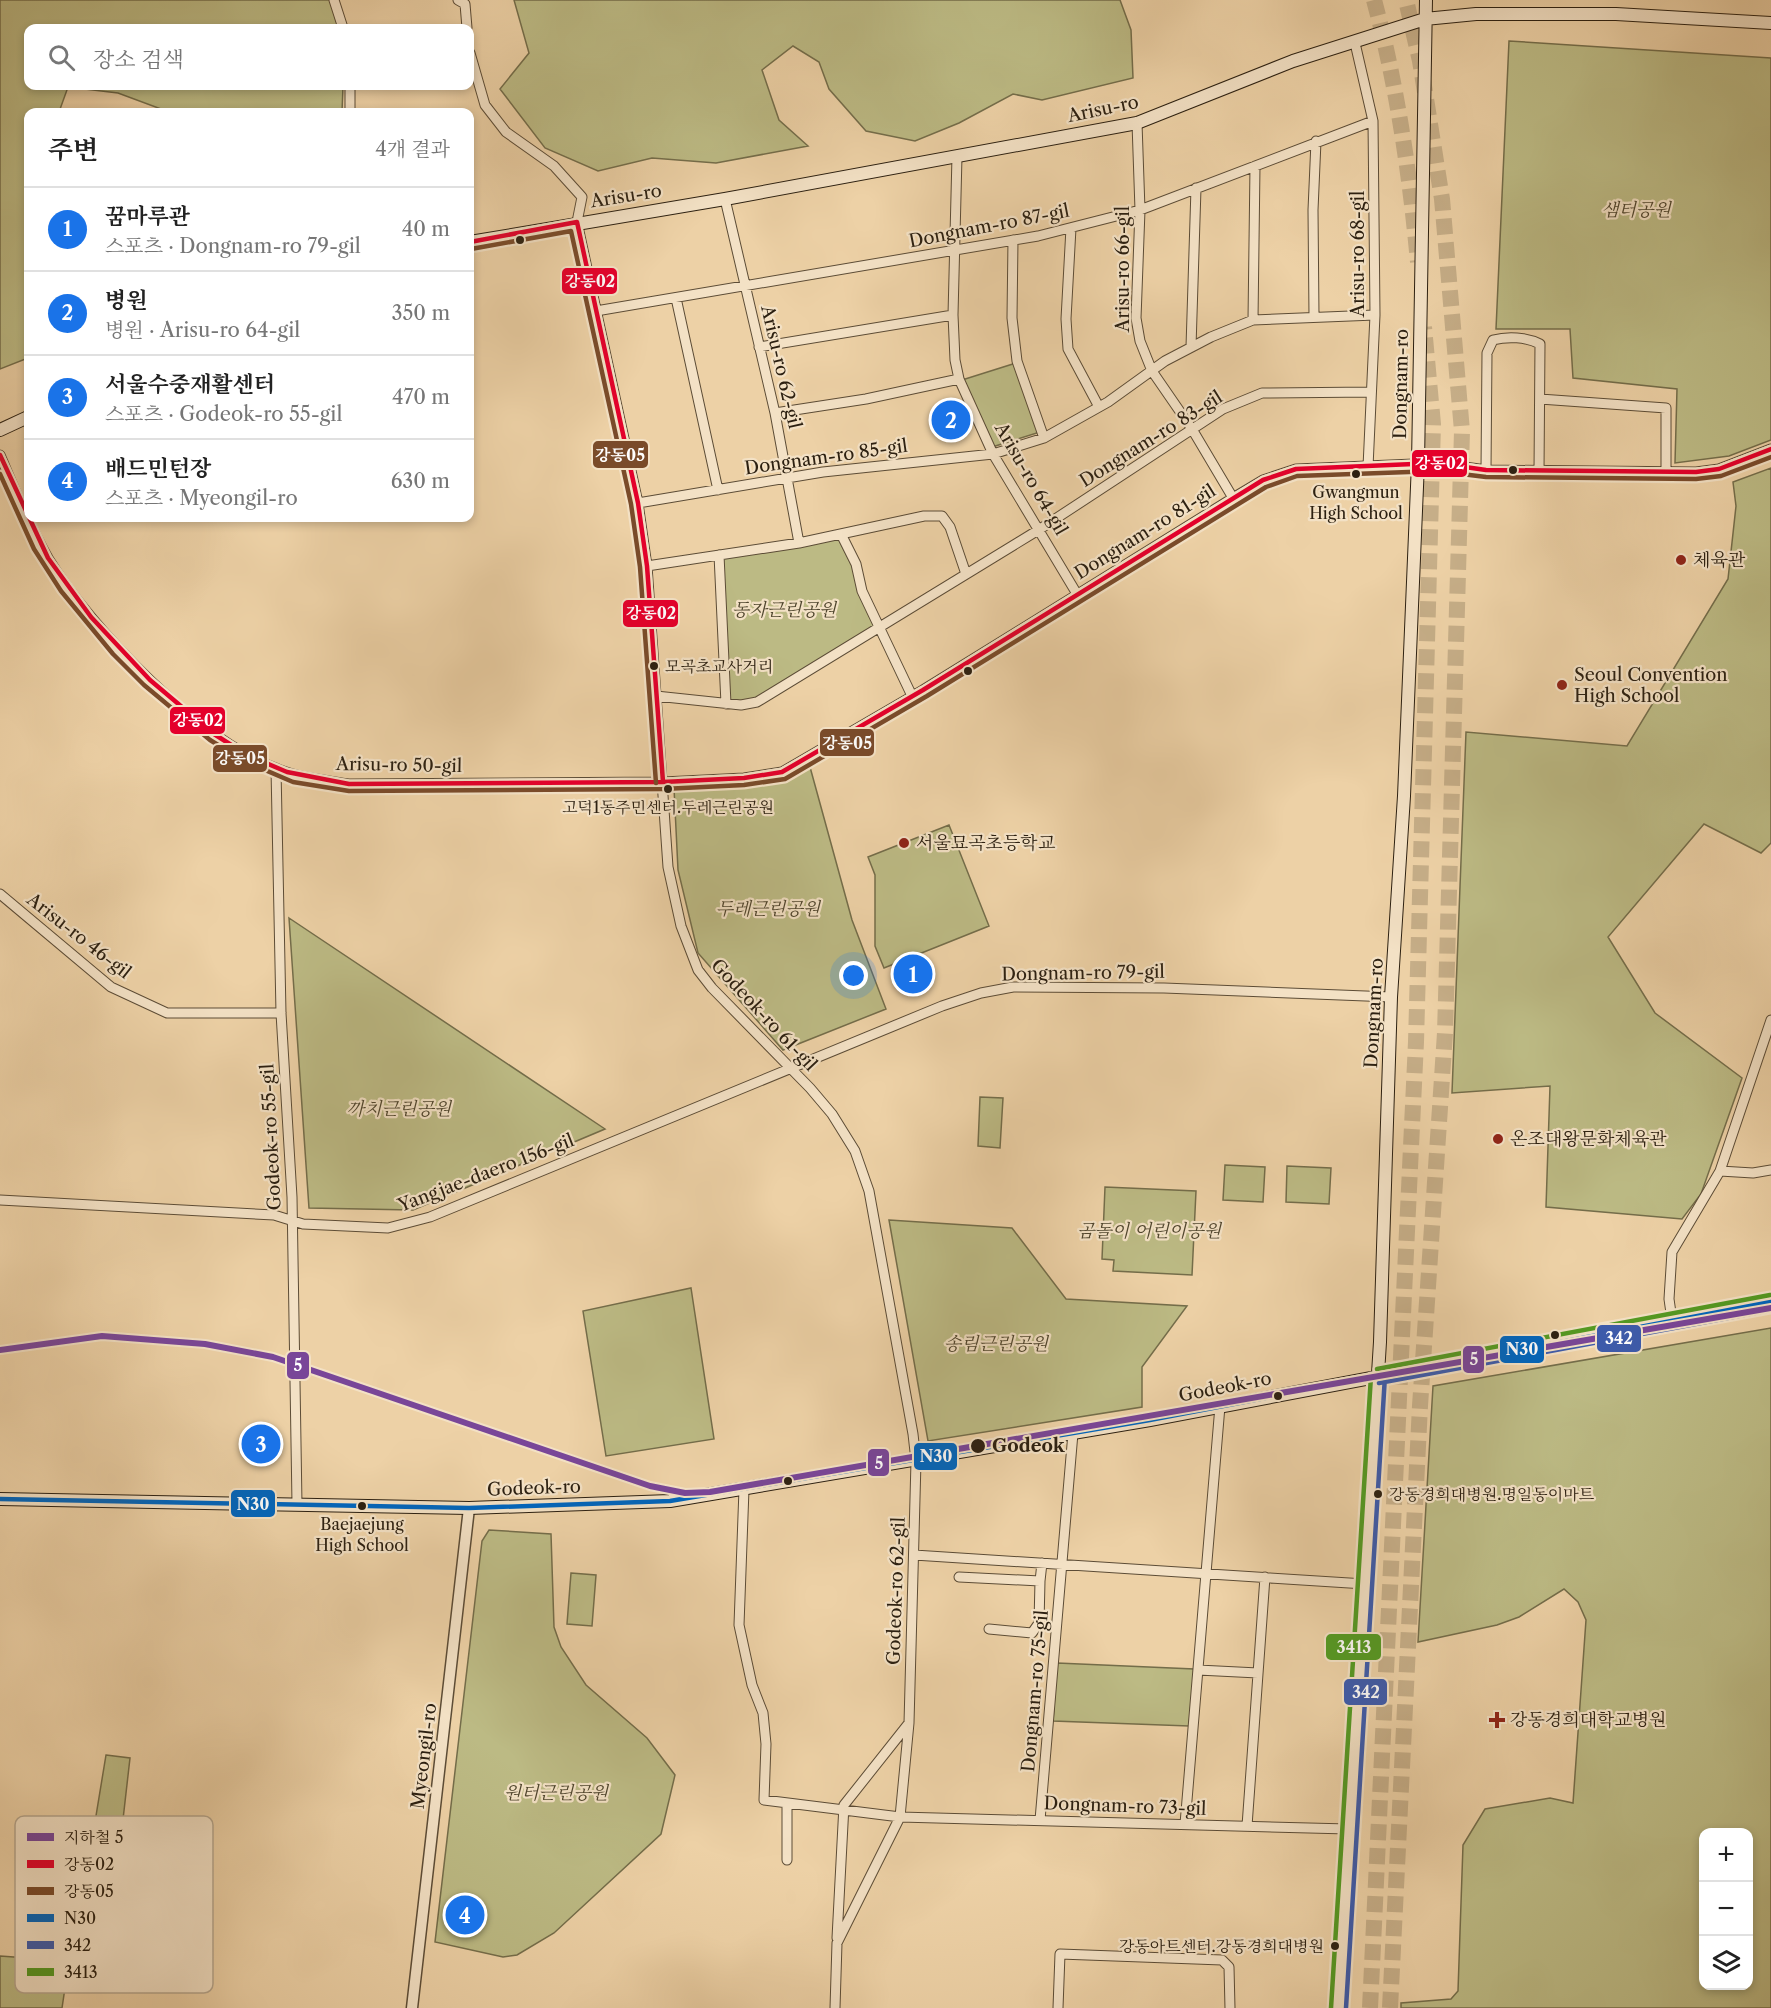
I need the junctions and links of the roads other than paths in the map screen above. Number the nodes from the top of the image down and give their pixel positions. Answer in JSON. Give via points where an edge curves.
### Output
{"nodes":[{"id":1,"x":334,"y":0,"type":"edge"},
{"id":2,"x":458,"y":0,"type":"edge"},
{"id":3,"x":1426,"y":0,"type":"edge"},
{"id":4,"x":1425,"y":19,"type":"junction"},
{"id":5,"x":1771,"y":23,"type":"edge"},
{"id":6,"x":342,"y":24,"type":"edge"},
{"id":7,"x":467,"y":24,"type":"edge"},
{"id":8,"x":1355,"y":43,"type":"junction"},
{"id":9,"x":474,"y":67,"type":"edge"},
{"id":10,"x":350,"y":90,"type":"edge"},
{"id":11,"x":350,"y":108,"type":"edge"},
{"id":12,"x":1373,"y":121,"type":"junction"},
{"id":13,"x":1137,"y":123,"type":"junction"},
{"id":14,"x":1316,"y":141,"type":"junction"},
{"id":15,"x":957,"y":156,"type":"junction"},
{"id":16,"x":1255,"y":166,"type":"junction"},
{"id":17,"x":1196,"y":188,"type":"junction"},
{"id":18,"x":725,"y":199,"type":"junction"},
{"id":19,"x":1140,"y":210,"type":"junction"},
{"id":20,"x":577,"y":222,"type":"junction"},
{"id":21,"x":1071,"y":228,"type":"junction"},
{"id":22,"x":1013,"y":240,"type":"junction"},
{"id":23,"x":474,"y":241,"type":"edge"},
{"id":24,"x":956,"y":250,"type":"junction"},
{"id":25,"x":745,"y":286,"type":"junction"},
{"id":26,"x":676,"y":297,"type":"junction"},
{"id":27,"x":596,"y":311,"type":"junction"},
{"id":28,"x":953,"y":315,"type":"junction"},
{"id":29,"x":1375,"y":315,"type":"junction"},
{"id":30,"x":1314,"y":316,"type":"junction"},
{"id":31,"x":1253,"y":320,"type":"junction"},
{"id":32,"x":759,"y":347,"type":"junction"},
{"id":33,"x":1191,"y":347,"type":"junction"},
{"id":34,"x":1152,"y":371,"type":"junction"},
{"id":35,"x":959,"y":379,"type":"junction"},
{"id":36,"x":1371,"y":392,"type":"junction"},
{"id":37,"x":1540,"y":399,"type":"junction"},
{"id":38,"x":1099,"y":406,"type":"junction"},
{"id":39,"x":775,"y":413,"type":"junction"},
{"id":40,"x":24,"y":419,"type":"edge"},
{"id":41,"x":1192,"y":429,"type":"junction"},
{"id":42,"x":0,"y":430,"type":"edge"},
{"id":43,"x":1044,"y":438,"type":"junction"},
{"id":44,"x":1771,"y":449,"type":"edge"},
{"id":45,"x":993,"y":454,"type":"junction"},
{"id":46,"x":0,"y":455,"type":"edge"},
{"id":47,"x":1418,"y":463,"type":"junction"},
{"id":48,"x":1368,"y":467,"type":"junction"},
{"id":49,"x":1486,"y":470,"type":"junction"},
{"id":50,"x":1539,"y":471,"type":"junction"},
{"id":51,"x":1666,"y":472,"type":"junction"},
{"id":52,"x":789,"y":478,"type":"junction"},
{"id":53,"x":718,"y":490,"type":"junction"},
{"id":54,"x":1233,"y":498,"type":"junction"},
{"id":55,"x":638,"y":503,"type":"junction"},
{"id":56,"x":24,"y":512,"type":"edge"},
{"id":57,"x":28,"y":522,"type":"edge"},
{"id":58,"x":1040,"y":529,"type":"junction"},
{"id":59,"x":841,"y":534,"type":"junction"},
{"id":60,"x":799,"y":543,"type":"junction"},
{"id":61,"x":718,"y":555,"type":"junction"},
{"id":62,"x":647,"y":566,"type":"junction"},
{"id":63,"x":966,"y":574,"type":"junction"},
{"id":64,"x":1077,"y":594,"type":"junction"},
{"id":65,"x":880,"y":628,"type":"junction"},
{"id":66,"x":656,"y":696,"type":"junction"},
{"id":67,"x":912,"y":696,"type":"junction"},
{"id":68,"x":726,"y":704,"type":"junction"},
{"id":69,"x":276,"y":769,"type":"junction"},
{"id":70,"x":663,"y":782,"type":"junction"},
{"id":71,"x":0,"y":894,"type":"edge"},
{"id":72,"x":1391,"y":997,"type":"junction"},
{"id":73,"x":281,"y":1013,"type":"junction"},
{"id":74,"x":1771,"y":1020,"type":"edge"},
{"id":75,"x":790,"y":1069,"type":"junction"},
{"id":76,"x":1771,"y":1170,"type":"edge"},
{"id":77,"x":1720,"y":1171,"type":"junction"},
{"id":78,"x":0,"y":1200,"type":"edge"},
{"id":79,"x":291,"y":1220,"type":"junction"},
{"id":80,"x":1771,"y":1302,"type":"edge"},
{"id":81,"x":1672,"y":1320,"type":"junction"},
{"id":82,"x":1378,"y":1376,"type":"junction"},
{"id":83,"x":1220,"y":1406,"type":"junction"},
{"id":84,"x":1073,"y":1433,"type":"junction"},
{"id":85,"x":916,"y":1461,"type":"junction"},
{"id":86,"x":744,"y":1489,"type":"junction"},
{"id":87,"x":0,"y":1498,"type":"edge"},
{"id":88,"x":297,"y":1504,"type":"junction"},
{"id":89,"x":469,"y":1508,"type":"junction"},
{"id":90,"x":914,"y":1555,"type":"junction"},
{"id":91,"x":1042,"y":1563,"type":"junction"},
{"id":92,"x":1062,"y":1564,"type":"junction"},
{"id":93,"x":1206,"y":1573,"type":"junction"},
{"id":94,"x":959,"y":1576,"type":"dead end"},
{"id":95,"x":1265,"y":1577,"type":"junction"},
{"id":96,"x":1040,"y":1581,"type":"junction"},
{"id":97,"x":1365,"y":1584,"type":"junction"},
{"id":98,"x":989,"y":1629,"type":"dead end"},
{"id":99,"x":1198,"y":1670,"type":"junction"},
{"id":100,"x":1258,"y":1673,"type":"junction"},
{"id":101,"x":909,"y":1723,"type":"junction"},
{"id":102,"x":786,"y":1804,"type":"junction"},
{"id":103,"x":844,"y":1811,"type":"junction"},
{"id":104,"x":900,"y":1817,"type":"junction"},
{"id":105,"x":1040,"y":1820,"type":"junction"},
{"id":106,"x":1185,"y":1824,"type":"junction"},
{"id":107,"x":1247,"y":1826,"type":"junction"},
{"id":108,"x":1348,"y":1829,"type":"junction"},
{"id":109,"x":787,"y":1860,"type":"dead end"},
{"id":110,"x":837,"y":1943,"type":"junction"},
{"id":111,"x":412,"y":2008,"type":"edge"},
{"id":112,"x":835,"y":2008,"type":"edge"},
{"id":113,"x":1058,"y":2008,"type":"edge"},
{"id":114,"x":1230,"y":2008,"type":"edge"},
{"id":115,"x":1338,"y":2008,"type":"edge"}],
"edges":[{"from":1,"to":6,"type":"street"},
{"from":2,"to":7,"type":"street","via":[[465,4]]},
{"from":3,"to":4,"type":"main road","name":"Dongnam-ro"},
{"from":4,"to":5,"type":"main road","name":"Arisu-ro","via":[[1476,14],[1616,14]]},
{"from":4,"to":8,"type":"main road","name":"Arisu-ro"},
{"from":4,"to":47,"type":"main road","name":"Dongnam-ro"},
{"from":8,"to":12,"type":"street","name":"Arisu-ro 68-gil"},
{"from":8,"to":13,"type":"main road","name":"Arisu-ro","via":[[1293,61]]},
{"from":9,"to":20,"type":"street","name":"Godeok-ro 61-gil","via":[[485,105],[506,132],[554,166],[582,197]]},
{"from":10,"to":11,"type":"street"},
{"from":12,"to":14,"type":"street","name":"Dongnam-ro 87-gil"},
{"from":12,"to":29,"type":"street","name":"Arisu-ro 68-gil"},
{"from":13,"to":15,"type":"main road","name":"Arisu-ro"},
{"from":13,"to":19,"type":"street","name":"Arisu-ro 66-gil"},
{"from":14,"to":16,"type":"street","name":"Dongnam-ro 87-gil"},
{"from":14,"to":30,"type":"street"},
{"from":15,"to":18,"type":"main road","name":"Arisu-ro"},
{"from":15,"to":24,"type":"street","name":"Arisu-ro 64-gil"},
{"from":16,"to":17,"type":"street","name":"Dongnam-ro 87-gil"},
{"from":16,"to":31,"type":"street"},
{"from":17,"to":19,"type":"street","name":"Dongnam-ro 87-gil"},
{"from":17,"to":33,"type":"street"},
{"from":18,"to":20,"type":"main road","name":"Arisu-ro"},
{"from":18,"to":25,"type":"street","name":"Arisu-ro 62-gil"},
{"from":19,"to":21,"type":"street","name":"Dongnam-ro 87-gil"},
{"from":19,"to":34,"type":"street","name":"Arisu-ro 66-gil","via":[[1136,318]]},
{"from":20,"to":23,"type":"main road","name":"Arisu-ro"},
{"from":20,"to":27,"type":"street","name":"Godeok-ro 61-gil"},
{"from":21,"to":22,"type":"street","name":"Dongnam-ro 87-gil"},
{"from":21,"to":38,"type":"street","via":[[1068,349]]},
{"from":22,"to":24,"type":"street","name":"Dongnam-ro 87-gil"},
{"from":22,"to":43,"type":"street","via":[[1012,318],[1017,361]]},
{"from":24,"to":25,"type":"street","name":"Dongnam-ro 87-gil"},
{"from":24,"to":28,"type":"street","name":"Arisu-ro 64-gil"},
{"from":25,"to":26,"type":"street","name":"Dongnam-ro 87-gil"},
{"from":25,"to":32,"type":"street","name":"Arisu-ro 62-gil"},
{"from":26,"to":27,"type":"street","name":"Dongnam-ro 87-gil"},
{"from":26,"to":53,"type":"street"},
{"from":27,"to":55,"type":"street","name":"Godeok-ro 61-gil"},
{"from":28,"to":32,"type":"street"},
{"from":28,"to":35,"type":"street","name":"Arisu-ro 64-gil"},
{"from":29,"to":30,"type":"street","name":"Dongnam-ro 85-gil"},
{"from":29,"to":36,"type":"street","name":"Arisu-ro 68-gil"},
{"from":30,"to":31,"type":"street","name":"Dongnam-ro 85-gil"},
{"from":31,"to":33,"type":"street","name":"Dongnam-ro 85-gil"},
{"from":32,"to":39,"type":"street","name":"Arisu-ro 62-gil"},
{"from":33,"to":34,"type":"street","name":"Dongnam-ro 85-gil"},
{"from":34,"to":38,"type":"street","name":"Dongnam-ro 85-gil"},
{"from":34,"to":41,"type":"street","name":"Arisu-ro 66-gil"},
{"from":35,"to":39,"type":"street"},
{"from":35,"to":45,"type":"street","name":"Arisu-ro 64-gil"},
{"from":36,"to":41,"type":"street","name":"Dongnam-ro 83-gil","via":[[1263,393],[1223,409]]},
{"from":36,"to":48,"type":"street","name":"Arisu-ro 68-gil"},
{"from":37,"to":49,"type":"street","via":[[1540,344],[1503,337],[1493,340],[1487,353]]},
{"from":37,"to":50,"type":"street"},
{"from":37,"to":51,"type":"street","via":[[1666,408]]},
{"from":38,"to":43,"type":"street","name":"Dongnam-ro 85-gil"},
{"from":39,"to":52,"type":"street","name":"Arisu-ro 62-gil"},
{"from":40,"to":42,"type":"main road"},
{"from":41,"to":54,"type":"street","name":"Arisu-ro 66-gil"},
{"from":41,"to":58,"type":"street","name":"Dongnam-ro 83-gil"},
{"from":43,"to":45,"type":"street","name":"Dongnam-ro 85-gil"},
{"from":44,"to":51,"type":"street","name":"Dongnam-ro 81-gil","via":[[1719,469]]},
{"from":45,"to":52,"type":"street","name":"Dongnam-ro 85-gil"},
{"from":45,"to":58,"type":"street","name":"Arisu-ro 64-gil"},
{"from":46,"to":56,"type":"street","name":"Arisu-ro 50-gil"},
{"from":47,"to":48,"type":"street","name":"Dongnam-ro 81-gil"},
{"from":47,"to":49,"type":"street","name":"Dongnam-ro 81-gil"},
{"from":47,"to":72,"type":"main road","name":"Dongnam-ro"},
{"from":48,"to":54,"type":"street","name":"Dongnam-ro 81-gil","via":[[1296,469],[1263,480]]},
{"from":49,"to":50,"type":"street","name":"Dongnam-ro 81-gil"},
{"from":50,"to":51,"type":"street","name":"Dongnam-ro 81-gil"},
{"from":52,"to":53,"type":"street","name":"Dongnam-ro 85-gil"},
{"from":52,"to":60,"type":"street","name":"Arisu-ro 62-gil"},
{"from":53,"to":55,"type":"street","name":"Dongnam-ro 85-gil"},
{"from":54,"to":64,"type":"street","name":"Dongnam-ro 81-gil"},
{"from":55,"to":62,"type":"street","name":"Godeok-ro 61-gil"},
{"from":57,"to":69,"type":"street","name":"Arisu-ro 50-gil","via":[[50,561],[98,625],[177,706],[238,751]]},
{"from":58,"to":63,"type":"street","name":"Dongnam-ro 83-gil"},
{"from":58,"to":64,"type":"street","name":"Arisu-ro 64-gil"},
{"from":59,"to":60,"type":"street"},
{"from":59,"to":63,"type":"street","via":[[924,516],[942,516],[950,527]]},
{"from":59,"to":65,"type":"street"},
{"from":60,"to":61,"type":"street"},
{"from":61,"to":62,"type":"street"},
{"from":61,"to":68,"type":"street"},
{"from":62,"to":66,"type":"street","name":"Godeok-ro 61-gil"},
{"from":63,"to":65,"type":"street","name":"Dongnam-ro 83-gil"},
{"from":64,"to":67,"type":"street","name":"Dongnam-ro 81-gil"},
{"from":65,"to":67,"type":"street"},
{"from":65,"to":68,"type":"street","name":"Dongnam-ro 83-gil","via":[[757,702]]},
{"from":66,"to":68,"type":"street","name":"Dongnam-ro 83-gil"},
{"from":66,"to":70,"type":"street","name":"Godeok-ro 61-gil"},
{"from":67,"to":70,"type":"street","name":"Dongnam-ro 81-gil","via":[[782,772]]},
{"from":69,"to":70,"type":"street","name":"Arisu-ro 50-gil","via":[[349,784]]},
{"from":69,"to":73,"type":"street","name":"Godeok-ro 55-gil"},
{"from":70,"to":75,"type":"street","name":"Godeok-ro 61-gil","via":[[668,867],[681,926],[698,970]]},
{"from":71,"to":73,"type":"street","name":"Arisu-ro 46-gil","via":[[111,987],[167,1014]]},
{"from":72,"to":75,"type":"street","name":"Dongnam-ro 79-gil","via":[[1013,987],[942,1006]]},
{"from":72,"to":82,"type":"main road","name":"Dongnam-ro"},
{"from":73,"to":79,"type":"street","name":"Godeok-ro 55-gil"},
{"from":74,"to":77,"type":"street"},
{"from":75,"to":79,"type":"street","name":"Yangjae-daero 156-gil","via":[[430,1217],[388,1228],[303,1224]]},
{"from":75,"to":85,"type":"street","name":"Godeok-ro 61-gil","via":[[832,1114],[855,1151],[869,1191]]},
{"from":76,"to":77,"type":"street"},
{"from":77,"to":81,"type":"street","via":[[1672,1252]]},
{"from":78,"to":79,"type":"street","name":"Yangjae-daero 156-gil","via":[[274,1215]]},
{"from":79,"to":88,"type":"street","name":"Godeok-ro 55-gil"},
{"from":80,"to":81,"type":"main road","name":"Godeok-ro"},
{"from":81,"to":82,"type":"main road","name":"Godeok-ro"},
{"from":82,"to":83,"type":"main road","name":"Godeok-ro"},
{"from":82,"to":97,"type":"main road","name":"Dongnam-ro"},
{"from":83,"to":84,"type":"main road","name":"Godeok-ro"},
{"from":83,"to":93,"type":"street"},
{"from":84,"to":85,"type":"main road","name":"Godeok-ro"},
{"from":84,"to":92,"type":"street","name":"Dongnam-ro 75-gil"},
{"from":85,"to":86,"type":"main road","name":"Godeok-ro"},
{"from":85,"to":90,"type":"street","name":"Godeok-ro 62-gil"},
{"from":86,"to":89,"type":"main road","name":"Godeok-ro","via":[[670,1501]]},
{"from":86,"to":102,"type":"street","via":[[739,1625],[752,1685],[764,1713],[764,1800]]},
{"from":87,"to":88,"type":"main road","name":"Godeok-ro"},
{"from":88,"to":89,"type":"main road","name":"Godeok-ro"},
{"from":89,"to":111,"type":"street","name":"Myeongil-ro"},
{"from":90,"to":91,"type":"street"},
{"from":90,"to":101,"type":"street","name":"Godeok-ro 62-gil"},
{"from":91,"to":92,"type":"street"},
{"from":91,"to":96,"type":"street"},
{"from":92,"to":93,"type":"street"},
{"from":92,"to":105,"type":"street","name":"Dongnam-ro 75-gil"},
{"from":93,"to":95,"type":"street"},
{"from":93,"to":99,"type":"street"},
{"from":94,"to":96,"type":"street"},
{"from":95,"to":97,"type":"street"},
{"from":95,"to":100,"type":"street"},
{"from":96,"to":98,"type":"street","via":[[1039,1623],[1032,1633]]},
{"from":97,"to":108,"type":"main road","name":"Dongnam-ro"},
{"from":99,"to":100,"type":"street"},
{"from":99,"to":106,"type":"street"},
{"from":100,"to":107,"type":"street"},
{"from":101,"to":103,"type":"street","name":"Godeok-ro 62-gil","via":[[844,1805]]},
{"from":101,"to":104,"type":"street","name":"Godeok-ro 62-gil"},
{"from":102,"to":103,"type":"street","name":"Dongnam-ro 73-gil"},
{"from":102,"to":109,"type":"street"},
{"from":103,"to":104,"type":"street","name":"Dongnam-ro 73-gil"},
{"from":103,"to":110,"type":"street","name":"Godeok-ro 62-gil"},
{"from":104,"to":105,"type":"street","name":"Dongnam-ro 73-gil"},
{"from":104,"to":110,"type":"street","name":"Godeok-ro 62-gil"},
{"from":105,"to":106,"type":"street","name":"Dongnam-ro 73-gil"},
{"from":106,"to":107,"type":"street","name":"Dongnam-ro 73-gil"},
{"from":107,"to":108,"type":"street","name":"Dongnam-ro 73-gil"},
{"from":108,"to":115,"type":"main road","name":"Dongnam-ro"},
{"from":110,"to":112,"type":"street","name":"Godeok-ro 62-gil"},
{"from":113,"to":114,"type":"street","via":[[1060,1954],[1222,1960],[1229,1967]]}]}
